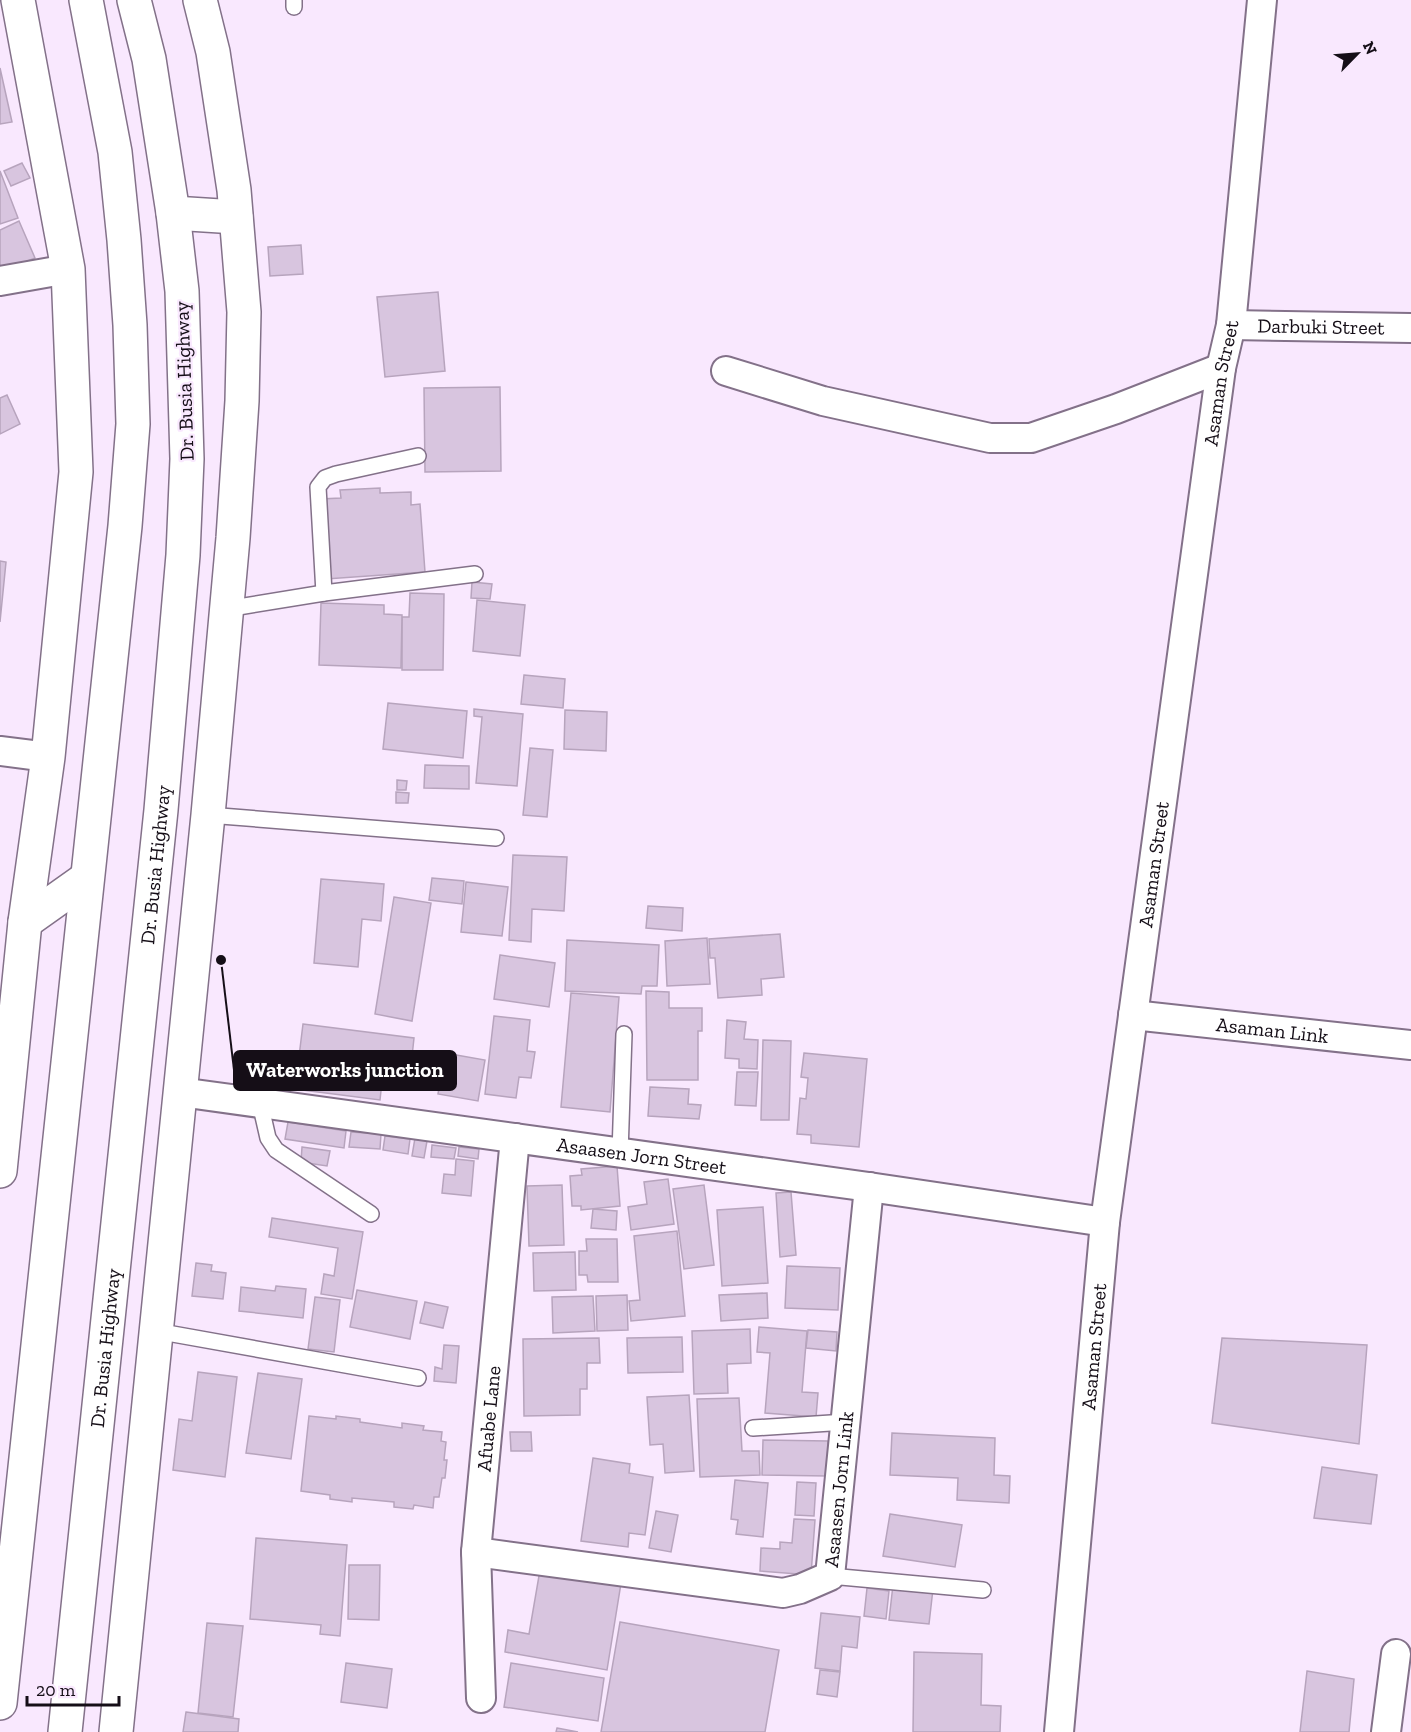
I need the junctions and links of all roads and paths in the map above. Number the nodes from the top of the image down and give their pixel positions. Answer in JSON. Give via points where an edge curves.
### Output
{"nodes":[{"id":1,"x":18,"y":0,"type":"edge"},
{"id":2,"x":86,"y":0,"type":"edge"},
{"id":3,"x":134,"y":0,"type":"edge"},
{"id":4,"x":200,"y":0,"type":"edge"},
{"id":5,"x":1262,"y":0,"type":"edge"},
{"id":6,"x":173,"y":213,"type":"junction"},
{"id":7,"x":236,"y":217,"type":"junction"},
{"id":8,"x":68,"y":269,"type":"junction"},
{"id":9,"x":0,"y":280,"type":"edge"},
{"id":10,"x":1231,"y":325,"type":"junction"},
{"id":11,"x":1411,"y":328,"type":"edge"},
{"id":12,"x":1221,"y":368,"type":"junction"},
{"id":13,"x":726,"y":370,"type":"dead end"},
{"id":14,"x":418,"y":456,"type":"dead end"},
{"id":15,"x":475,"y":574,"type":"dead end"},
{"id":16,"x":324,"y":593,"type":"junction"},
{"id":17,"x":226,"y":609,"type":"junction"},
{"id":18,"x":0,"y":751,"type":"edge"},
{"id":19,"x":48,"y":756,"type":"junction"},
{"id":20,"x":208,"y":815,"type":"junction"},
{"id":21,"x":496,"y":838,"type":"dead end"},
{"id":22,"x":87,"y":878,"type":"junction"},
{"id":23,"x":25,"y":922,"type":"junction"},
{"id":24,"x":1133,"y":1015,"type":"junction"},
{"id":25,"x":624,"y":1034,"type":"dead end"},
{"id":26,"x":1411,"y":1045,"type":"edge"},
{"id":27,"x":180,"y":1092,"type":"junction"},
{"id":28,"x":260,"y":1103,"type":"junction"},
{"id":29,"x":515,"y":1138,"type":"junction"},
{"id":30,"x":620,"y":1153,"type":"junction"},
{"id":31,"x":0,"y":1171,"type":"edge"},
{"id":32,"x":869,"y":1187,"type":"junction"},
{"id":33,"x":371,"y":1214,"type":"dead end"},
{"id":34,"x":1105,"y":1222,"type":"junction"},
{"id":35,"x":156,"y":1331,"type":"junction"},
{"id":36,"x":418,"y":1378,"type":"dead end"},
{"id":37,"x":846,"y":1422,"type":"junction"},
{"id":38,"x":753,"y":1428,"type":"dead end"},
{"id":39,"x":476,"y":1552,"type":"junction"},
{"id":40,"x":830,"y":1576,"type":"junction"},
{"id":41,"x":983,"y":1590,"type":"dead end"},
{"id":42,"x":6,"y":1596,"type":"edge"},
{"id":43,"x":1396,"y":1654,"type":"dead end"},
{"id":44,"x":482,"y":1698,"type":"dead end"},
{"id":45,"x":0,"y":1703,"type":"edge"},
{"id":46,"x":65,"y":1732,"type":"edge"},
{"id":47,"x":116,"y":1732,"type":"edge"},
{"id":48,"x":1059,"y":1732,"type":"edge"},
{"id":49,"x":1386,"y":1732,"type":"edge"}],
"edges":[{"from":1,"to":8,"type":"main road"},
{"from":2,"to":22,"type":"main road","via":[[115,152],[130,325],[133,424]]},
{"from":3,"to":6,"type":"main road","name":"Dr. Busia Highway","via":[[149,59]]},
{"from":4,"to":7,"type":"main road","via":[[213,52]]},
{"from":5,"to":10,"type":"street","name":"Asaman Street"},
{"from":6,"to":7,"type":"main road"},
{"from":6,"to":46,"type":"main road","name":"Dr. Busia Highway","via":[[182,291],[188,459],[183,555],[161,810]]},
{"from":7,"to":17,"type":"main road","via":[[244,312],[241,412]]},
{"from":8,"to":9,"type":"street"},
{"from":8,"to":19,"type":"main road","via":[[76,472]]},
{"from":10,"to":11,"type":"street","name":"Darbuki Street"},
{"from":10,"to":12,"type":"street","name":"Asaman Street"},
{"from":12,"to":13,"type":"street","via":[[1031,438],[990,438],[823,401]]},
{"from":12,"to":24,"type":"street","name":"Asaman Street"},
{"from":14,"to":16,"type":"lane","via":[[336,474],[325,478],[318,487]]},
{"from":15,"to":16,"type":"lane"},
{"from":16,"to":17,"type":"lane"},
{"from":17,"to":20,"type":"main road"},
{"from":18,"to":19,"type":"street"},
{"from":19,"to":23,"type":"main road"},
{"from":20,"to":21,"type":"lane"},
{"from":20,"to":27,"type":"main road"},
{"from":22,"to":23,"type":"main road"},
{"from":22,"to":42,"type":"main road"},
{"from":23,"to":31,"type":"main road"},
{"from":24,"to":26,"type":"street","name":"Asaman Link"},
{"from":24,"to":34,"type":"street","name":"Asaman Street"},
{"from":25,"to":30,"type":"lane"},
{"from":27,"to":28,"type":"street","name":"Asaasen Jorn Street"},
{"from":27,"to":35,"type":"main road"},
{"from":28,"to":29,"type":"street","name":"Asaasen Jorn Street"},
{"from":28,"to":33,"type":"lane","via":[[268,1138],[276,1150]]},
{"from":29,"to":30,"type":"street","name":"Asaasen Jorn Street"},
{"from":29,"to":39,"type":"street","name":"Afuabe Lane"},
{"from":30,"to":32,"type":"street","name":"Asaasen Jorn Street"},
{"from":32,"to":34,"type":"street","name":"Asaasen Jorn Street"},
{"from":32,"to":37,"type":"street","name":"Asaasen Jorn Link"},
{"from":34,"to":48,"type":"street","name":"Asaman Street"},
{"from":35,"to":36,"type":"lane"},
{"from":35,"to":47,"type":"main road"},
{"from":37,"to":38,"type":"lane"},
{"from":37,"to":40,"type":"street","name":"Asaasen Jorn Link"},
{"from":39,"to":40,"type":"street","name":"Asaasen Jorn Link","via":[[783,1593]]},
{"from":39,"to":44,"type":"street","name":"Afuabe Lane"},
{"from":40,"to":41,"type":"lane"},
{"from":42,"to":45,"type":"main road"},
{"from":43,"to":49,"type":"street"}]}
